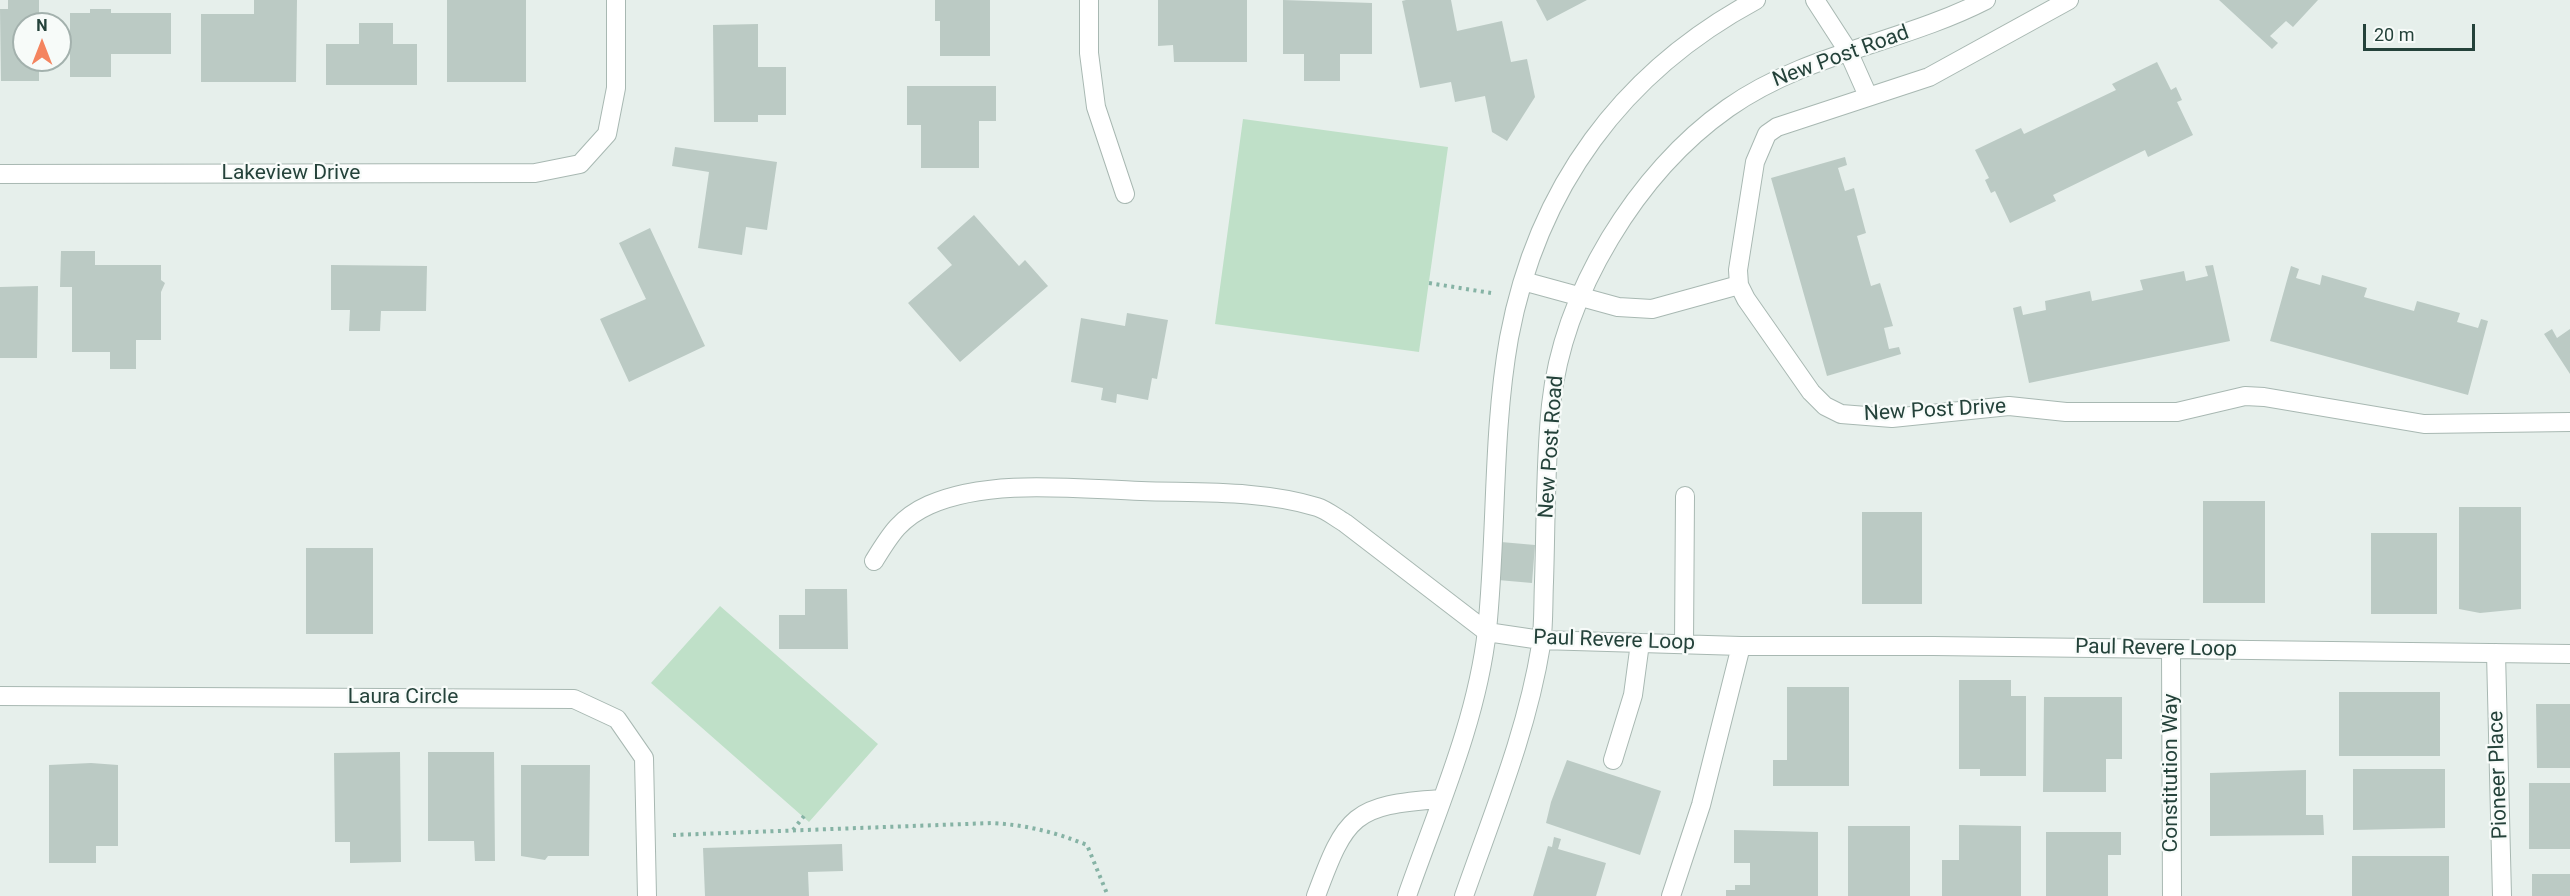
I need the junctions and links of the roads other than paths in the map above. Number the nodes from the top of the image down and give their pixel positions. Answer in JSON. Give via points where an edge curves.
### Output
{"nodes":[{"id":1,"x":616,"y":0,"type":"edge"},
{"id":2,"x":1089,"y":0,"type":"edge"},
{"id":3,"x":1756,"y":0,"type":"edge"},
{"id":4,"x":1815,"y":0,"type":"edge"},
{"id":5,"x":1986,"y":0,"type":"edge"},
{"id":6,"x":2069,"y":0,"type":"edge"},
{"id":7,"x":1848,"y":51,"type":"junction"},
{"id":8,"x":1868,"y":96,"type":"junction"},
{"id":9,"x":0,"y":174,"type":"edge"},
{"id":10,"x":1125,"y":194,"type":"dead end"},
{"id":11,"x":1523,"y":281,"type":"junction"},
{"id":12,"x":1739,"y":285,"type":"junction"},
{"id":13,"x":1580,"y":298,"type":"junction"},
{"id":14,"x":2570,"y":422,"type":"edge"},
{"id":15,"x":1685,"y":496,"type":"dead end"},
{"id":16,"x":874,"y":561,"type":"dead end"},
{"id":17,"x":1486,"y":632,"type":"junction"},
{"id":18,"x":1541,"y":640,"type":"junction"},
{"id":19,"x":1640,"y":643,"type":"junction"},
{"id":20,"x":1684,"y":644,"type":"junction"},
{"id":21,"x":1742,"y":646,"type":"junction"},
{"id":22,"x":2171,"y":650,"type":"junction"},
{"id":23,"x":2496,"y":653,"type":"junction"},
{"id":24,"x":2570,"y":654,"type":"edge"},
{"id":25,"x":0,"y":696,"type":"edge"},
{"id":26,"x":1613,"y":760,"type":"dead end"},
{"id":27,"x":1441,"y":799,"type":"junction"},
{"id":28,"x":647,"y":896,"type":"edge"},
{"id":29,"x":1316,"y":896,"type":"edge"},
{"id":30,"x":1407,"y":896,"type":"edge"},
{"id":31,"x":1464,"y":896,"type":"edge"},
{"id":32,"x":1671,"y":896,"type":"edge"},
{"id":33,"x":2172,"y":896,"type":"edge"},
{"id":34,"x":2502,"y":896,"type":"edge"}],
"edges":[{"from":1,"to":9,"type":"street","name":"Lakeview Drive","via":[[616,88],[608,134],[580,164],[535,174]]},
{"from":2,"to":10,"type":"street","via":[[1089,53],[1096,107]]},
{"from":3,"to":11,"type":"street","via":[[1715,22],[1669,57],[1605,122],[1555,197]]},
{"from":4,"to":7,"type":"street"},
{"from":5,"to":7,"type":"street","name":"New Post Road","via":[[1917,29]]},
{"from":6,"to":8,"type":"street","via":[[1929,77]]},
{"from":7,"to":8,"type":"street"},
{"from":7,"to":13,"type":"street","name":"New Post Road","via":[[1770,81],[1726,109],[1682,147],[1642,190],[1619,223]]},
{"from":8,"to":12,"type":"street","via":[[1777,127],[1767,134],[1755,162]]},
{"from":11,"to":13,"type":"street"},
{"from":11,"to":17,"type":"street","via":[[1503,386]]},
{"from":12,"to":13,"type":"street","via":[[1652,309],[1618,307]]},
{"from":12,"to":14,"type":"street","name":"New Post Drive","via":[[1811,392],[1841,414],[1892,418],[2009,406],[2066,412],[2177,412],[2245,396],[2424,424]]},
{"from":13,"to":18,"type":"street","name":"New Post Road","via":[[1561,351],[1551,404]]},
{"from":15,"to":20,"type":"street"},
{"from":16,"to":17,"type":"street","via":[[897,525],[930,505],[968,494],[1023,488],[1281,500],[1319,508],[1345,523]]},
{"from":17,"to":18,"type":"street","name":"Paul Revere Loop"},
{"from":17,"to":27,"type":"street","via":[[1472,707]]},
{"from":18,"to":19,"type":"street","name":"Paul Revere Loop"},
{"from":18,"to":31,"type":"street","name":"New Post Road","via":[[1533,694]]},
{"from":19,"to":20,"type":"street","name":"Paul Revere Loop"},
{"from":19,"to":26,"type":"street","via":[[1633,695]]},
{"from":20,"to":21,"type":"street","name":"Paul Revere Loop"},
{"from":21,"to":22,"type":"street","name":"Paul Revere Loop"},
{"from":21,"to":32,"type":"street","via":[[1701,805]]},
{"from":22,"to":23,"type":"street","name":"Paul Revere Loop"},
{"from":22,"to":33,"type":"street","name":"Constitution Way"},
{"from":23,"to":24,"type":"street","name":"Paul Revere Loop"},
{"from":23,"to":34,"type":"street","name":"Pioneer Place"},
{"from":25,"to":28,"type":"street","name":"Laura Circle","via":[[574,699],[617,719],[644,758]]},
{"from":27,"to":29,"type":"street","via":[[1395,802],[1366,811],[1348,826],[1333,850]]},
{"from":27,"to":30,"type":"street"}]}
